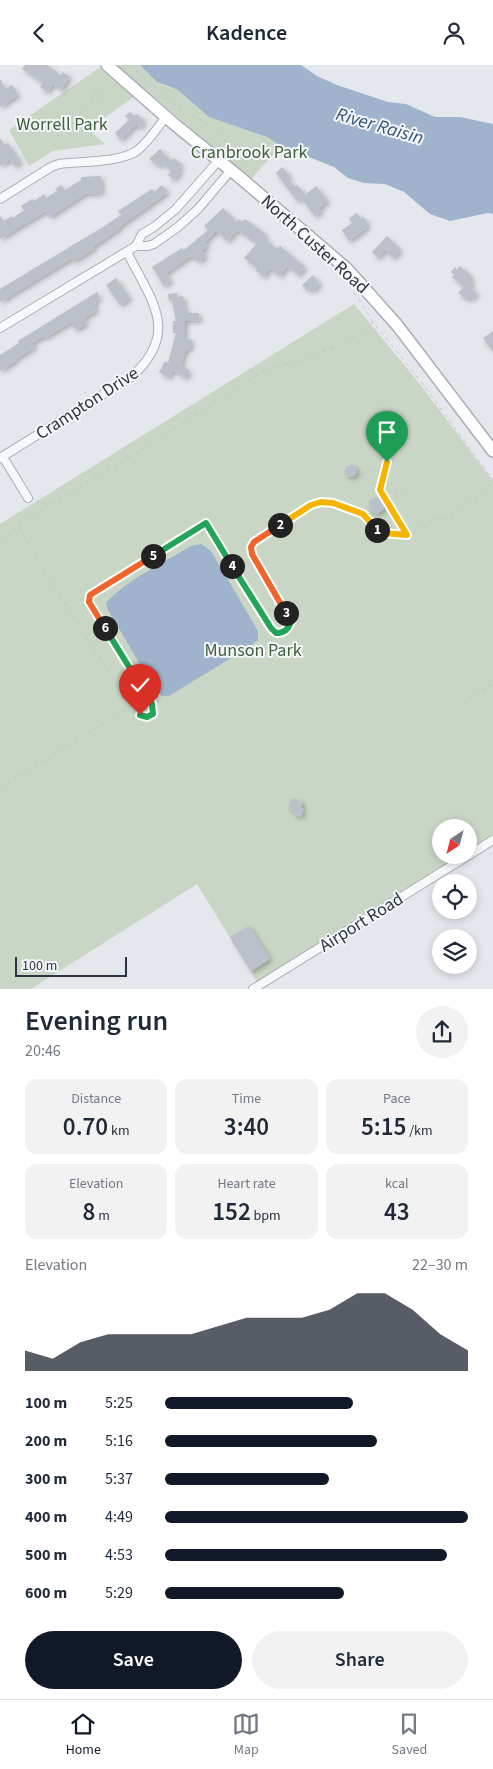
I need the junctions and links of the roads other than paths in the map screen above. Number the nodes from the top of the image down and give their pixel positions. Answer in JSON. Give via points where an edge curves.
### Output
{"nodes":[{"id":1,"x":107,"y":65,"type":"edge"},
{"id":2,"x":166,"y":117,"type":"junction"},
{"id":3,"x":219,"y":160,"type":"junction"},
{"id":4,"x":237,"y":169,"type":"junction"},
{"id":5,"x":0,"y":199,"type":"edge"},
{"id":6,"x":136,"y":246,"type":"junction"},
{"id":7,"x":127,"y":252,"type":"junction"},
{"id":8,"x":0,"y":328,"type":"edge"},
{"id":9,"x":493,"y":451,"type":"edge"},
{"id":10,"x":1,"y":457,"type":"edge"},
{"id":11,"x":28,"y":498,"type":"dead end"},
{"id":12,"x":493,"y":840,"type":"edge"},
{"id":13,"x":478,"y":849,"type":"edge"},
{"id":14,"x":454,"y":864,"type":"edge"},
{"id":15,"x":253,"y":989,"type":"edge"}],
"edges":[{"from":1,"to":2,"type":"street","name":"North Custer Road"},
{"from":2,"to":3,"type":"street","name":"North Custer Road"},
{"from":2,"to":5,"type":"street","via":[[134,153],[59,164]]},
{"from":3,"to":4,"type":"street","name":"North Custer Road"},
{"from":3,"to":6,"type":"street","via":[[176,209],[142,234]]},
{"from":4,"to":6,"type":"street","via":[[178,227],[154,244]]},
{"from":4,"to":9,"type":"street","name":"North Custer Road","via":[[364,287],[418,351]]},
{"from":6,"to":7,"type":"street"},
{"from":7,"to":8,"type":"street"},
{"from":7,"to":10,"type":"street","name":"Crampton Drive","via":[[157,310],[158,327],[149,359],[131,377]]},
{"from":10,"to":11,"type":"street"},
{"from":12,"to":13,"type":"street","name":"Airport Road"},
{"from":14,"to":15,"type":"street","name":"Airport Road"}]}
